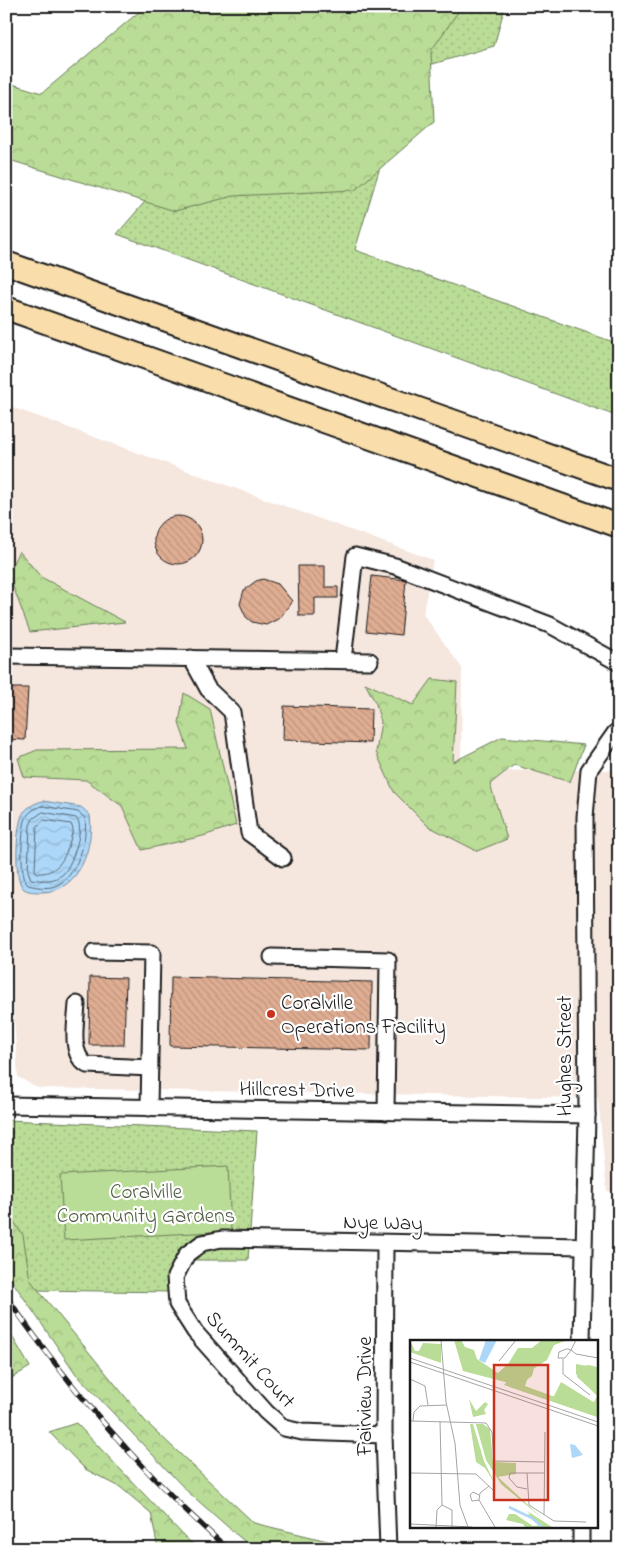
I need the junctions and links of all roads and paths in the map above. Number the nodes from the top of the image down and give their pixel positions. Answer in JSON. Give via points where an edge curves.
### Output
{"nodes":[{"id":1,"x":6,"y":262,"type":"edge"},
{"id":2,"x":6,"y":308,"type":"edge"},
{"id":3,"x":619,"y":480,"type":"edge"},
{"id":4,"x":619,"y":526,"type":"edge"},
{"id":5,"x":6,"y":656,"type":"edge"},
{"id":6,"x":191,"y":658,"type":"junction"},
{"id":7,"x":343,"y":660,"type":"junction"},
{"id":8,"x":370,"y":660,"type":"dead end"},
{"id":9,"x":619,"y":663,"type":"edge"},
{"id":10,"x":619,"y":733,"type":"edge"},
{"id":11,"x":283,"y":858,"type":"dead end"},
{"id":12,"x":94,"y":952,"type":"dead end"},
{"id":13,"x":272,"y":957,"type":"dead end"},
{"id":14,"x":76,"y":1004,"type":"dead end"},
{"id":15,"x":150,"y":1068,"type":"junction"},
{"id":16,"x":6,"y":1105,"type":"edge"},
{"id":17,"x":149,"y":1108,"type":"junction"},
{"id":18,"x":386,"y":1112,"type":"junction"},
{"id":19,"x":587,"y":1115,"type":"junction"},
{"id":20,"x":385,"y":1244,"type":"junction"},
{"id":21,"x":583,"y":1246,"type":"junction"},
{"id":22,"x":186,"y":1254,"type":"joint"},
{"id":23,"x":582,"y":1340,"type":"edge"},
{"id":24,"x":384,"y":1435,"type":"junction"},
{"id":25,"x":581,"y":1528,"type":"edge"},
{"id":26,"x":388,"y":1549,"type":"edge"},
{"id":27,"x":581,"y":1549,"type":"edge"}],
"edges":[{"from":1,"to":3,"type":"highway"},
{"from":2,"to":4,"type":"highway"},
{"from":5,"to":6,"type":"street"},
{"from":6,"to":7,"type":"street"},
{"from":6,"to":11,"type":"street","via":[[208,689],[232,712],[250,834]]},
{"from":7,"to":8,"type":"street"},
{"from":7,"to":9,"type":"street","via":[[355,556],[395,566],[550,625]]},
{"from":10,"to":19,"type":"street","name":"Hughes Street","via":[[615,733],[589,770],[585,817]]},
{"from":12,"to":15,"type":"street","via":[[152,952]]},
{"from":13,"to":18,"type":"street","via":[[388,960]]},
{"from":14,"to":15,"type":"street","via":[[76,1053],[79,1060],[87,1065]]},
{"from":15,"to":17,"type":"street"},
{"from":16,"to":17,"type":"street","name":"Hillcrest Drive"},
{"from":17,"to":18,"type":"street","name":"Hillcrest Drive"},
{"from":18,"to":19,"type":"street","name":"Hillcrest Drive"},
{"from":19,"to":21,"type":"street","name":"Hughes Street"},
{"from":20,"to":21,"type":"street","name":"Nye Way"},
{"from":20,"to":22,"type":"street","name":"Nye Way","via":[[222,1240],[202,1243]]},
{"from":20,"to":24,"type":"street","name":"Fairview Drive"},
{"from":21,"to":23,"type":"street","name":"Hughes Street"},
{"from":22,"to":24,"type":"street","name":"Summit Court","via":[[175,1277],[177,1304],[195,1332],[266,1412],[284,1428],[302,1432]]},
{"from":24,"to":26,"type":"street","name":"Fairview Drive"},
{"from":25,"to":27,"type":"street"}]}
